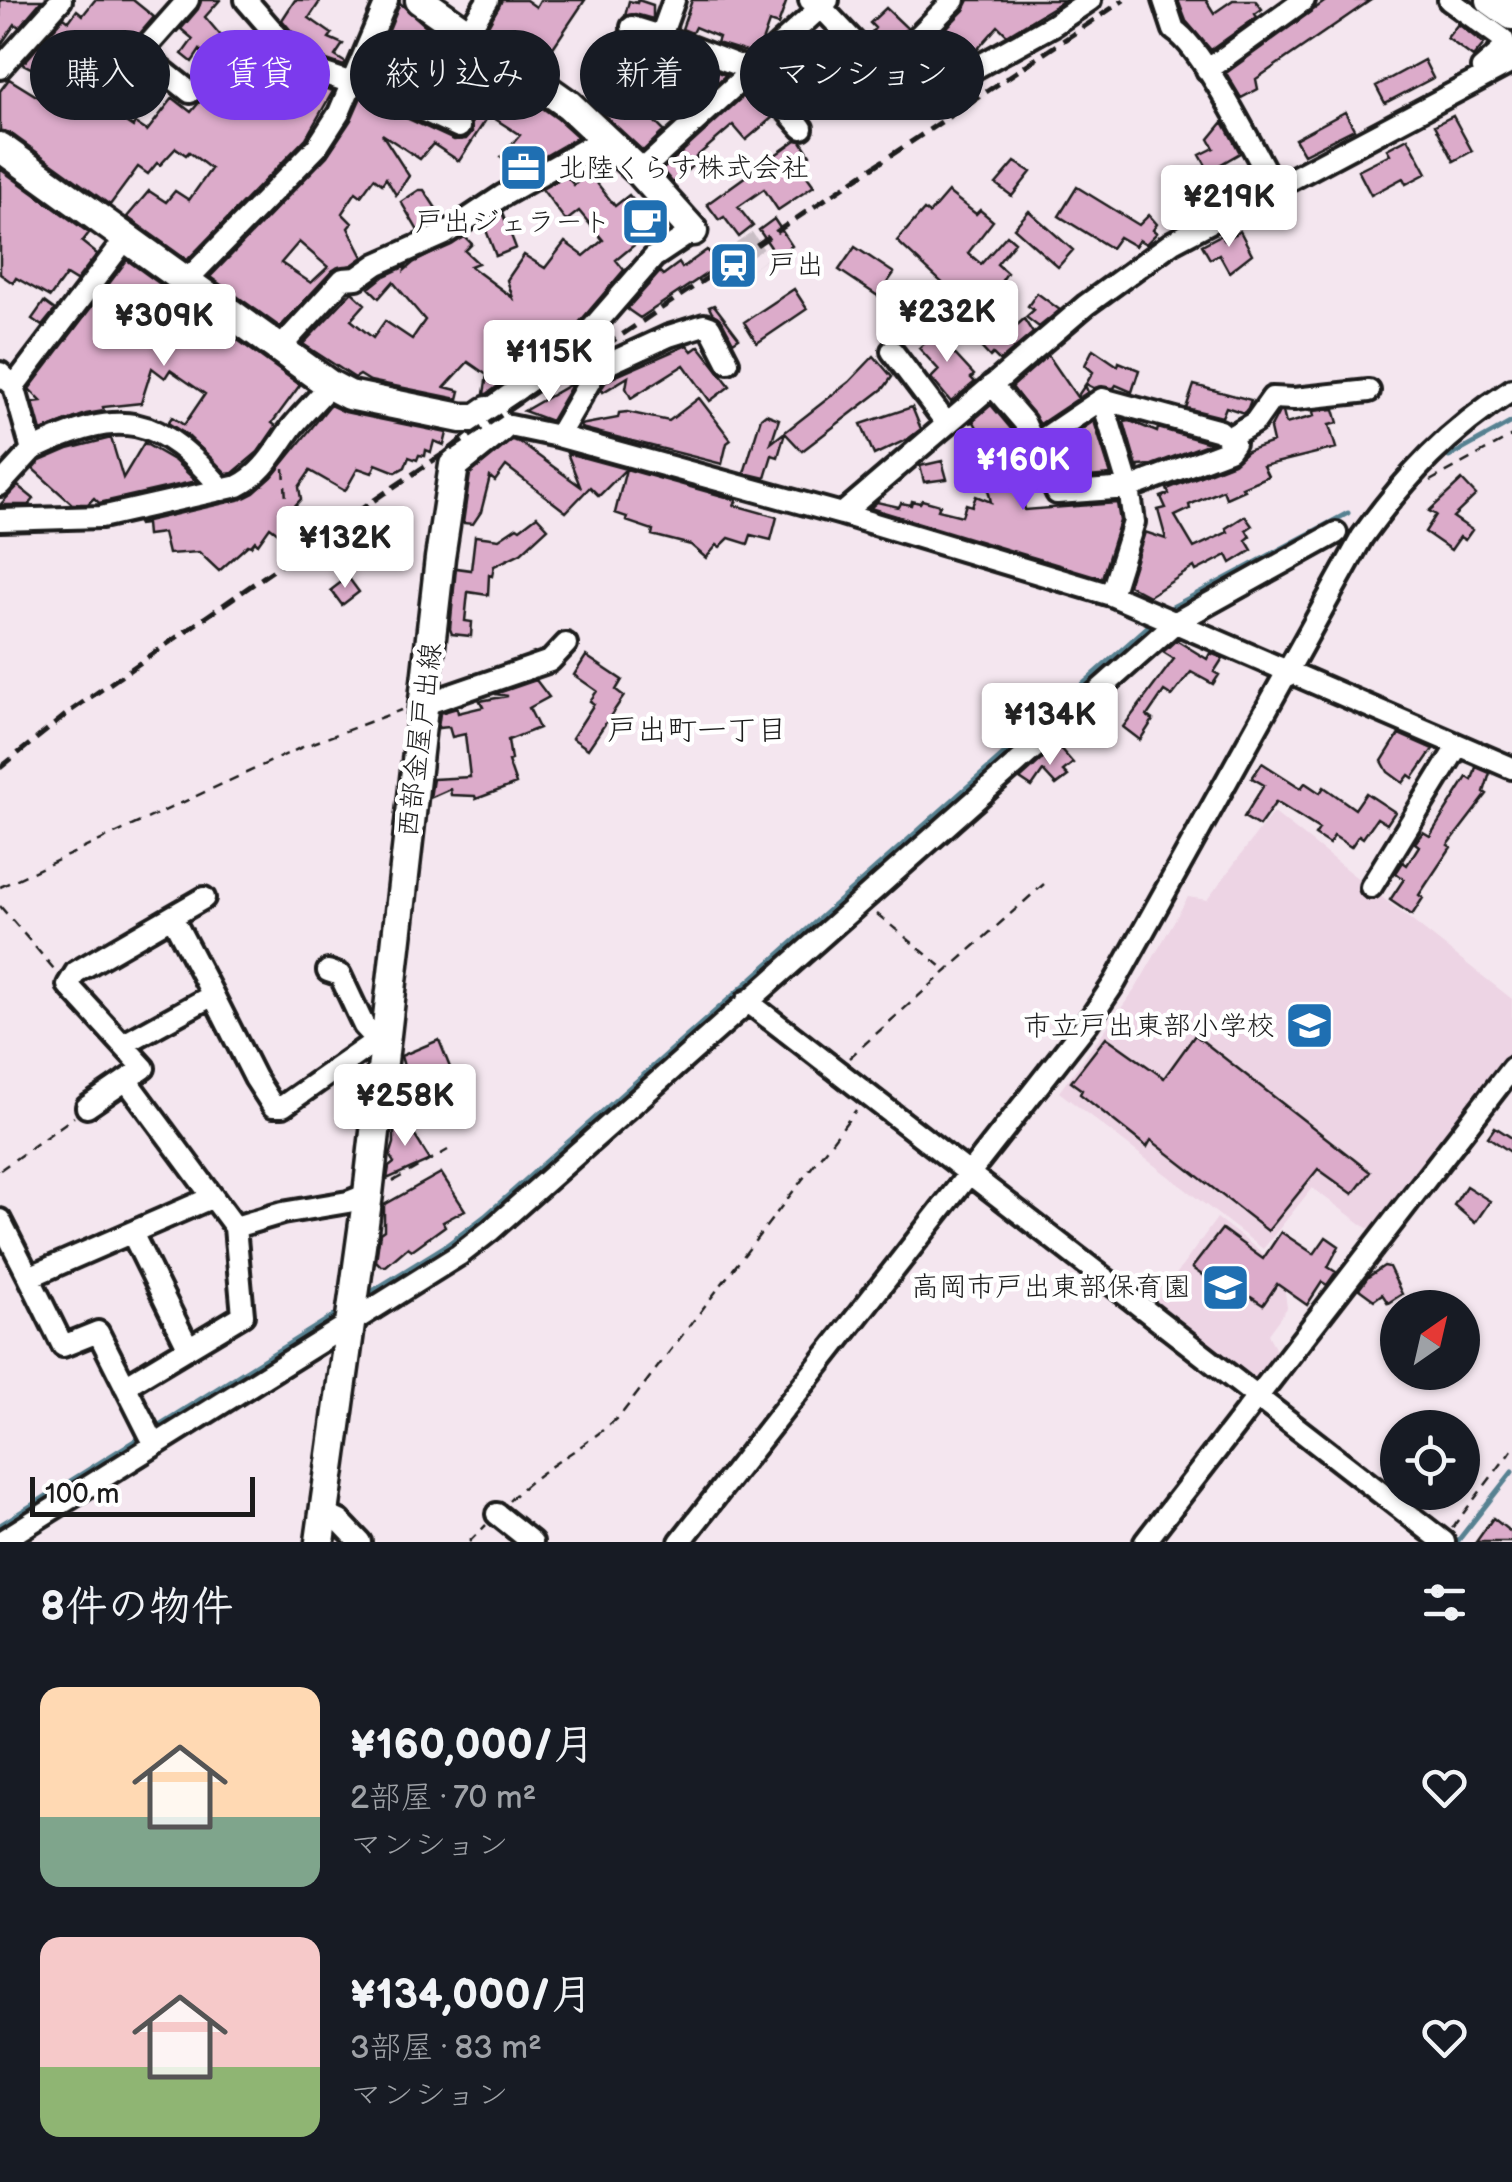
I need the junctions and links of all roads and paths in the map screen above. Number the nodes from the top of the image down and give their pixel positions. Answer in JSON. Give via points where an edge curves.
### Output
{"nodes":[{"id":1,"x":188,"y":0,"type":"edge"},
{"id":2,"x":246,"y":0,"type":"edge"},
{"id":3,"x":387,"y":0,"type":"edge"},
{"id":4,"x":420,"y":0,"type":"edge"},
{"id":5,"x":488,"y":0,"type":"edge"},
{"id":6,"x":674,"y":0,"type":"edge"},
{"id":7,"x":954,"y":0,"type":"edge"},
{"id":8,"x":1090,"y":0,"type":"edge"},
{"id":9,"x":1164,"y":0,"type":"edge"},
{"id":10,"x":1266,"y":0,"type":"edge"},
{"id":11,"x":1304,"y":0,"type":"edge"},
{"id":12,"x":1448,"y":0,"type":"edge"},
{"id":13,"x":1492,"y":0,"type":"edge"},
{"id":14,"x":58,"y":1,"type":"edge"},
{"id":15,"x":819,"y":2,"type":"edge"},
{"id":16,"x":1512,"y":15,"type":"edge"},
{"id":17,"x":1279,"y":18,"type":"junction"},
{"id":18,"x":632,"y":27,"type":"dead end"},
{"id":19,"x":374,"y":30,"type":"edge"},
{"id":20,"x":463,"y":30,"type":"edge"},
{"id":21,"x":469,"y":30,"type":"edge"},
{"id":22,"x":642,"y":30,"type":"edge"},
{"id":23,"x":663,"y":30,"type":"edge"},
{"id":24,"x":791,"y":30,"type":"edge"},
{"id":25,"x":845,"y":30,"type":"edge"},
{"id":26,"x":924,"y":30,"type":"edge"},
{"id":27,"x":1512,"y":62,"type":"edge"},
{"id":28,"x":984,"y":64,"type":"edge"},
{"id":29,"x":0,"y":68,"type":"edge"},
{"id":30,"x":1207,"y":70,"type":"junction"},
{"id":31,"x":1485,"y":77,"type":"junction"},
{"id":32,"x":740,"y":79,"type":"edge"},
{"id":33,"x":350,"y":80,"type":"edge"},
{"id":34,"x":350,"y":88,"type":"edge"},
{"id":35,"x":190,"y":92,"type":"dead end"},
{"id":36,"x":560,"y":98,"type":"edge"},
{"id":37,"x":443,"y":120,"type":"edge"},
{"id":38,"x":795,"y":120,"type":"edge"},
{"id":39,"x":459,"y":127,"type":"dead end"},
{"id":40,"x":802,"y":128,"type":"dead end"},
{"id":41,"x":605,"y":138,"type":"junction"},
{"id":42,"x":0,"y":147,"type":"edge"},
{"id":43,"x":640,"y":172,"type":"junction"},
{"id":44,"x":1275,"y":188,"type":"junction"},
{"id":45,"x":693,"y":231,"type":"joint"},
{"id":46,"x":127,"y":237,"type":"junction"},
{"id":47,"x":187,"y":280,"type":"junction"},
{"id":48,"x":280,"y":348,"type":"junction"},
{"id":49,"x":892,"y":351,"type":"dead end"},
{"id":50,"x":728,"y":362,"type":"dead end"},
{"id":51,"x":7,"y":379,"type":"edge"},
{"id":52,"x":330,"y":384,"type":"junction"},
{"id":53,"x":992,"y":385,"type":"junction"},
{"id":54,"x":1512,"y":390,"type":"edge"},
{"id":55,"x":1369,"y":392,"type":"dead end"},
{"id":56,"x":1102,"y":400,"type":"junction"},
{"id":57,"x":494,"y":420,"type":"junction"},
{"id":58,"x":947,"y":424,"type":"junction"},
{"id":59,"x":558,"y":436,"type":"junction"},
{"id":60,"x":1512,"y":436,"type":"edge"},
{"id":61,"x":1228,"y":438,"type":"junction"},
{"id":62,"x":1034,"y":445,"type":"junction"},
{"id":63,"x":32,"y":450,"type":"junction"},
{"id":64,"x":276,"y":454,"type":"junction"},
{"id":65,"x":1401,"y":482,"type":"junction"},
{"id":66,"x":0,"y":485,"type":"edge"},
{"id":67,"x":1129,"y":488,"type":"junction"},
{"id":68,"x":224,"y":490,"type":"junction"},
{"id":69,"x":842,"y":514,"type":"junction"},
{"id":70,"x":0,"y":520,"type":"edge"},
{"id":71,"x":1336,"y":534,"type":"dead end"},
{"id":72,"x":289,"y":548,"type":"dead end"},
{"id":73,"x":1111,"y":595,"type":"junction"},
{"id":74,"x":1165,"y":618,"type":"junction"},
{"id":75,"x":566,"y":644,"type":"dead end"},
{"id":76,"x":1285,"y":672,"type":"junction"},
{"id":77,"x":424,"y":708,"type":"junction"},
{"id":78,"x":1457,"y":747,"type":"junction"},
{"id":79,"x":1512,"y":768,"type":"edge"},
{"id":80,"x":1044,"y":884,"type":"dead end"},
{"id":81,"x":0,"y":887,"type":"edge"},
{"id":82,"x":1371,"y":887,"type":"dead end"},
{"id":83,"x":204,"y":898,"type":"dead end"},
{"id":84,"x":860,"y":901,"type":"junction"},
{"id":85,"x":0,"y":906,"type":"edge"},
{"id":86,"x":172,"y":917,"type":"junction"},
{"id":87,"x":328,"y":971,"type":"dead end"},
{"id":88,"x":947,"y":971,"type":"junction"},
{"id":89,"x":68,"y":985,"type":"junction"},
{"id":90,"x":213,"y":995,"type":"junction"},
{"id":91,"x":747,"y":1001,"type":"junction"},
{"id":92,"x":381,"y":1040,"type":"junction"},
{"id":93,"x":124,"y":1044,"type":"junction"},
{"id":94,"x":1512,"y":1068,"type":"edge"},
{"id":95,"x":837,"y":1069,"type":"junction"},
{"id":96,"x":126,"y":1080,"type":"junction"},
{"id":97,"x":869,"y":1093,"type":"junction"},
{"id":98,"x":87,"y":1108,"type":"joint"},
{"id":99,"x":448,"y":1150,"type":"dead end"},
{"id":100,"x":0,"y":1170,"type":"edge"},
{"id":101,"x":969,"y":1172,"type":"junction"},
{"id":102,"x":368,"y":1194,"type":"junction"},
{"id":103,"x":213,"y":1197,"type":"junction"},
{"id":104,"x":0,"y":1220,"type":"edge"},
{"id":105,"x":235,"y":1227,"type":"junction"},
{"id":106,"x":132,"y":1233,"type":"junction"},
{"id":107,"x":28,"y":1277,"type":"junction"},
{"id":108,"x":353,"y":1311,"type":"junction"},
{"id":109,"x":188,"y":1347,"type":"junction"},
{"id":110,"x":124,"y":1386,"type":"junction"},
{"id":111,"x":1257,"y":1396,"type":"junction"},
{"id":112,"x":151,"y":1436,"type":"junction"},
{"id":113,"x":1512,"y":1450,"type":"edge"},
{"id":114,"x":325,"y":1514,"type":"junction"},
{"id":115,"x":497,"y":1514,"type":"junction"},
{"id":116,"x":1443,"y":1541,"type":"edge"},
{"id":117,"x":0,"y":1542,"type":"edge"},
{"id":118,"x":320,"y":1542,"type":"edge"},
{"id":119,"x":360,"y":1542,"type":"edge"},
{"id":120,"x":469,"y":1542,"type":"edge"},
{"id":121,"x":532,"y":1542,"type":"edge"},
{"id":122,"x":680,"y":1542,"type":"edge"},
{"id":123,"x":1145,"y":1542,"type":"edge"}],
"edges":[{"from":1,"to":35,"type":"street","via":[[142,53]]},
{"from":2,"to":33,"type":"street","via":[[304,68]]},
{"from":3,"to":19,"type":"street"},
{"from":4,"to":20,"type":"main road"},
{"from":5,"to":21,"type":"street"},
{"from":6,"to":23,"type":"street"},
{"from":7,"to":26,"type":"street"},
{"from":8,"to":28,"type":"street"},
{"from":9,"to":30,"type":"street","via":[[1174,30]]},
{"from":10,"to":17,"type":"street"},
{"from":11,"to":17,"type":"street"},
{"from":12,"to":31,"type":"street","via":[[1503,39],[1506,47],[1482,68]]},
{"from":13,"to":16,"type":"main road"},
{"from":14,"to":29,"type":"street"},
{"from":15,"to":24,"type":"street"},
{"from":15,"to":25,"type":"street"},
{"from":17,"to":30,"type":"street"},
{"from":18,"to":22,"type":"street"},
{"from":27,"to":31,"type":"street"},
{"from":30,"to":44,"type":"street"},
{"from":31,"to":44,"type":"street"},
{"from":32,"to":43,"type":"street"},
{"from":34,"to":47,"type":"street","via":[[318,147]]},
{"from":36,"to":41,"type":"main road"},
{"from":37,"to":39,"type":"street"},
{"from":38,"to":40,"type":"street"},
{"from":41,"to":43,"type":"main road"},
{"from":41,"to":48,"type":"street","via":[[445,234],[343,279]]},
{"from":42,"to":46,"type":"main road"},
{"from":43,"to":45,"type":"main road"},
{"from":44,"to":53,"type":"street","via":[[1173,242]]},
{"from":45,"to":57,"type":"street","via":[[654,257],[574,349]]},
{"from":46,"to":47,"type":"main road"},
{"from":46,"to":51,"type":"street"},
{"from":47,"to":48,"type":"main road"},
{"from":48,"to":52,"type":"main road"},
{"from":49,"to":58,"type":"street"},
{"from":50,"to":59,"type":"street","via":[[710,327],[668,336],[597,369]]},
{"from":51,"to":63,"type":"street"},
{"from":52,"to":57,"type":"main road","via":[[350,396]]},
{"from":52,"to":64,"type":"street"},
{"from":53,"to":58,"type":"street"},
{"from":53,"to":62,"type":"street","via":[[1018,413]]},
{"from":54,"to":65,"type":"street","via":[[1476,413]]},
{"from":55,"to":61,"type":"street","via":[[1272,398],[1255,422]]},
{"from":56,"to":61,"type":"street","via":[[1220,430]]},
{"from":56,"to":62,"type":"street"},
{"from":56,"to":67,"type":"street"},
{"from":57,"to":59,"type":"street"},
{"from":57,"to":77,"type":"main road","name":"西部金屋戸出線","via":[[454,465]]},
{"from":58,"to":69,"type":"street"},
{"from":59,"to":69,"type":"street"},
{"from":60,"to":65,"type":"path","via":[[1418,488]]},
{"from":61,"to":67,"type":"street","via":[[1234,443],[1229,450]]},
{"from":62,"to":67,"type":"street","via":[[1057,494]]},
{"from":63,"to":66,"type":"street"},
{"from":63,"to":68,"type":"street","via":[[116,421],[146,426],[180,446]]},
{"from":64,"to":68,"type":"street","via":[[254,478]]},
{"from":64,"to":72,"type":"path","via":[[286,475]]},
{"from":65,"to":76,"type":"street"},
{"from":67,"to":73,"type":"street","via":[[1133,530]]},
{"from":68,"to":70,"type":"street","via":[[101,517]]},
{"from":69,"to":73,"type":"street"},
{"from":71,"to":74,"type":"street"},
{"from":73,"to":74,"type":"street"},
{"from":74,"to":76,"type":"street"},
{"from":74,"to":84,"type":"street"},
{"from":75,"to":77,"type":"street","via":[[550,661]]},
{"from":76,"to":78,"type":"street"},
{"from":76,"to":101,"type":"street","via":[[1116,982]]},
{"from":77,"to":81,"type":"path","via":[[300,748]]},
{"from":77,"to":92,"type":"main road","name":"西部金屋戸出線"},
{"from":78,"to":79,"type":"street"},
{"from":78,"to":82,"type":"street"},
{"from":80,"to":88,"type":"path"},
{"from":83,"to":86,"type":"street"},
{"from":84,"to":88,"type":"path"},
{"from":84,"to":91,"type":"street"},
{"from":85,"to":89,"type":"path"},
{"from":86,"to":89,"type":"street","via":[[76,972]]},
{"from":86,"to":90,"type":"street"},
{"from":87,"to":92,"type":"street","via":[[340,975],[364,1026]]},
{"from":88,"to":95,"type":"path"},
{"from":89,"to":93,"type":"street"},
{"from":90,"to":92,"type":"street","via":[[273,1106],[284,1106]]},
{"from":90,"to":93,"type":"street"},
{"from":91,"to":95,"type":"street"},
{"from":91,"to":108,"type":"street","via":[[491,1230]]},
{"from":92,"to":102,"type":"main road","name":"西部金屋戸出線"},
{"from":93,"to":96,"type":"street","via":[[144,1068]]},
{"from":94,"to":111,"type":"street"},
{"from":95,"to":97,"type":"street"},
{"from":96,"to":98,"type":"street"},
{"from":96,"to":103,"type":"street"},
{"from":97,"to":101,"type":"street"},
{"from":97,"to":115,"type":"path","via":[[623,1412],[593,1440],[532,1478]]},
{"from":98,"to":100,"type":"path"},
{"from":99,"to":102,"type":"path"},
{"from":101,"to":111,"type":"street"},
{"from":101,"to":122,"type":"street"},
{"from":102,"to":105,"type":"street"},
{"from":102,"to":108,"type":"main road","name":"西部金屋戸出線"},
{"from":103,"to":105,"type":"street"},
{"from":103,"to":106,"type":"street"},
{"from":104,"to":107,"type":"street"},
{"from":105,"to":109,"type":"street","via":[[243,1315]]},
{"from":106,"to":107,"type":"street"},
{"from":106,"to":109,"type":"street"},
{"from":107,"to":110,"type":"street","via":[[63,1346],[98,1332]]},
{"from":108,"to":112,"type":"street"},
{"from":108,"to":114,"type":"main road","name":"西部金屋戸出線"},
{"from":109,"to":110,"type":"street"},
{"from":110,"to":112,"type":"street"},
{"from":111,"to":116,"type":"street"},
{"from":111,"to":123,"type":"street"},
{"from":112,"to":117,"type":"street"},
{"from":113,"to":116,"type":"path"},
{"from":114,"to":118,"type":"main road","name":"西部金屋戸出線"},
{"from":114,"to":119,"type":"street"},
{"from":115,"to":120,"type":"path"},
{"from":115,"to":121,"type":"street"}]}
